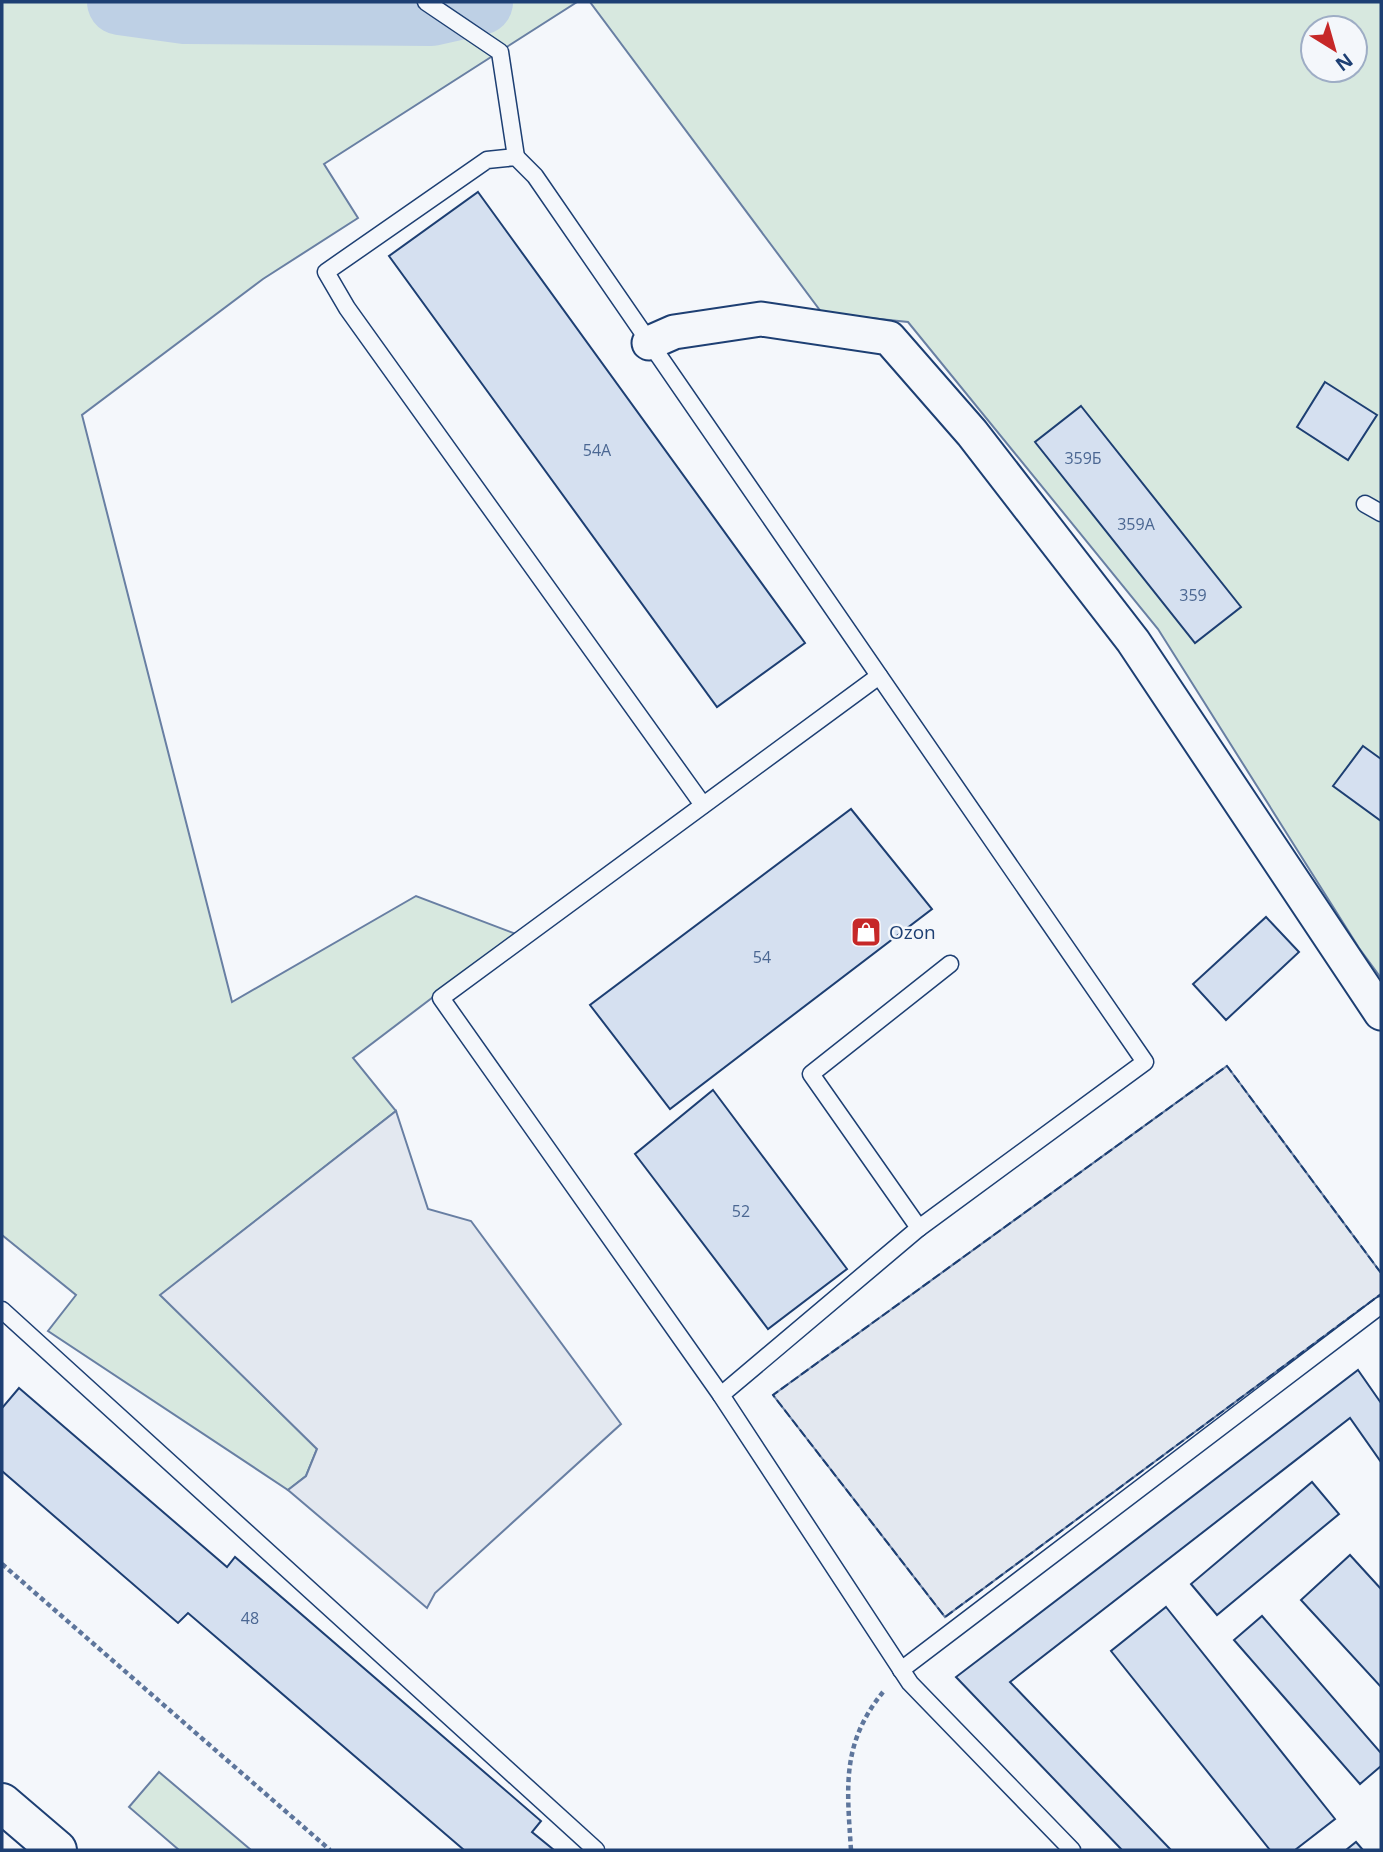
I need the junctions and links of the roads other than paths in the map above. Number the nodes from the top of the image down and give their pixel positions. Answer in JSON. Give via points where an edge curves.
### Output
{"nodes":[{"id":1,"x":426,"y":2,"type":"edge"},
{"id":2,"x":516,"y":157,"type":"junction"},
{"id":3,"x":649,"y":343,"type":"junction"},
{"id":4,"x":1365,"y":504,"type":"dead end"},
{"id":5,"x":1381,"y":513,"type":"edge"},
{"id":6,"x":879,"y":676,"type":"junction"},
{"id":7,"x":703,"y":805,"type":"junction"},
{"id":8,"x":950,"y":964,"type":"dead end"},
{"id":9,"x":1381,"y":1013,"type":"edge"},
{"id":10,"x":919,"y":1228,"type":"junction"},
{"id":11,"x":1381,"y":1305,"type":"edge"},
{"id":12,"x":2,"y":1310,"type":"edge"},
{"id":13,"x":721,"y":1395,"type":"junction"},
{"id":14,"x":901,"y":1670,"type":"junction"},
{"id":15,"x":2,"y":1804,"type":"edge"},
{"id":16,"x":57,"y":1850,"type":"edge"},
{"id":17,"x":596,"y":1850,"type":"edge"},
{"id":18,"x":1072,"y":1850,"type":"edge"}],
"edges":[{"from":1,"to":2,"type":"lane","via":[[500,52]]},
{"from":2,"to":3,"type":"lane","via":[[534,176]]},
{"from":2,"to":7,"type":"lane","via":[[487,160],[326,272],[347,308]]},
{"from":3,"to":6,"type":"lane"},
{"from":3,"to":9,"type":"street","via":[[674,332],[761,319],[888,338],[972,433],[1133,641]]},
{"from":4,"to":5,"type":"lane"},
{"from":6,"to":7,"type":"lane"},
{"from":6,"to":10,"type":"lane","via":[[1145,1062]]},
{"from":7,"to":13,"type":"lane","via":[[441,998]]},
{"from":8,"to":10,"type":"lane","via":[[811,1074]]},
{"from":10,"to":13,"type":"lane"},
{"from":11,"to":14,"type":"lane"},
{"from":12,"to":17,"type":"lane"},
{"from":13,"to":14,"type":"lane"},
{"from":14,"to":18,"type":"lane"},
{"from":15,"to":16,"type":"street"}]}
